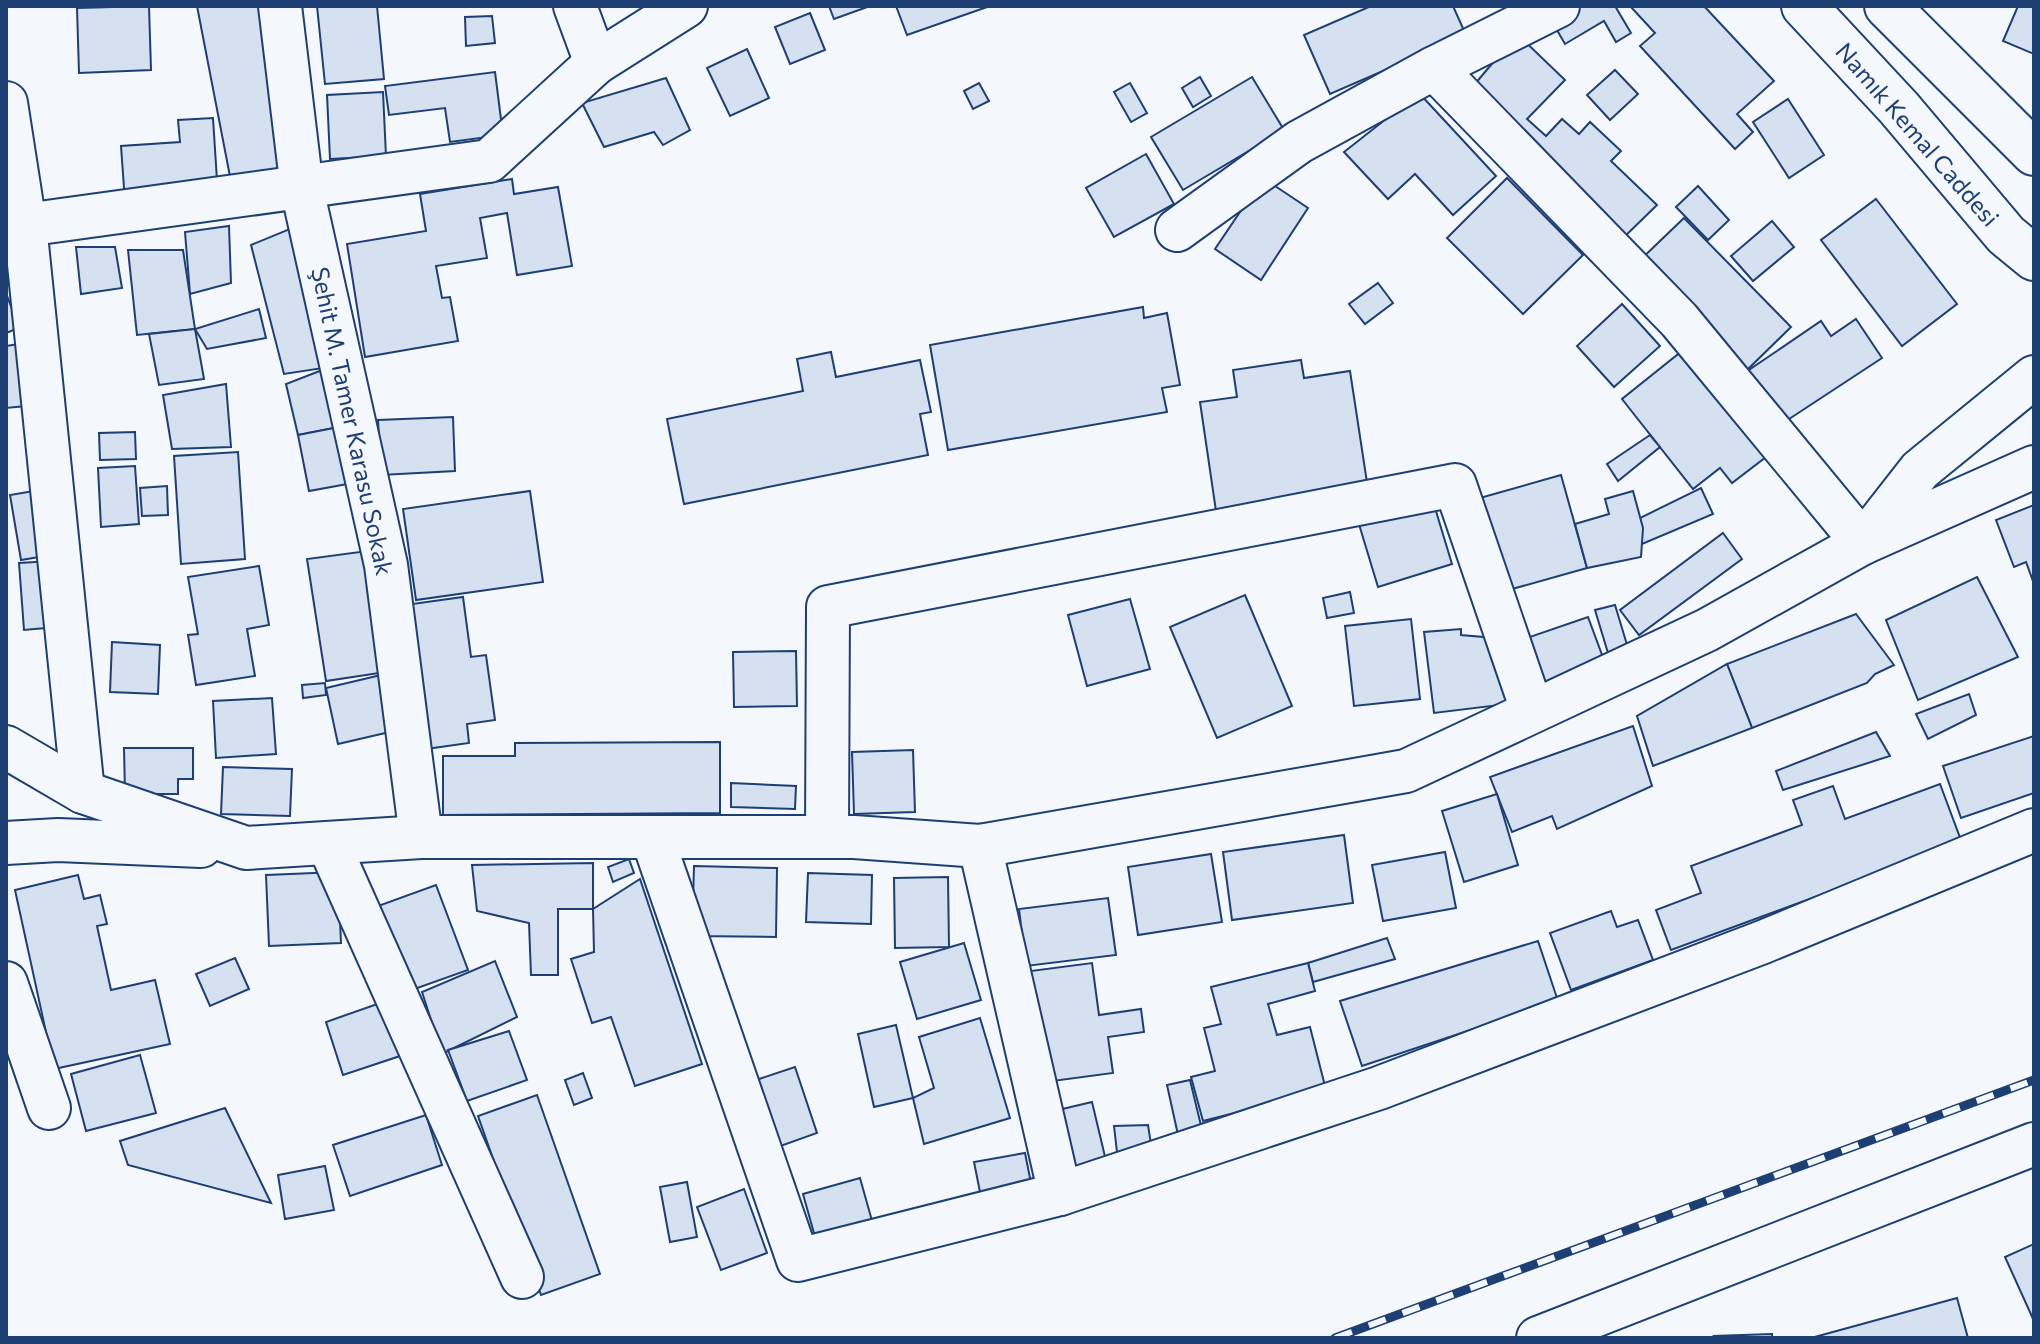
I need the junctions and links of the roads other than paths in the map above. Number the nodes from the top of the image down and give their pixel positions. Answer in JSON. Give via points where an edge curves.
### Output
{"nodes":[{"id":1,"x":280,"y":6,"type":"edge"},
{"id":2,"x":575,"y":6,"type":"edge"},
{"id":3,"x":686,"y":6,"type":"edge"},
{"id":4,"x":1558,"y":6,"type":"edge"},
{"id":5,"x":1804,"y":6,"type":"edge"},
{"id":6,"x":1887,"y":6,"type":"edge"},
{"id":7,"x":596,"y":63,"type":"junction"},
{"id":8,"x":1434,"y":68,"type":"junction"},
{"id":9,"x":6,"y":103,"type":"edge"},
{"id":10,"x":2034,"y":153,"type":"edge"},
{"id":11,"x":302,"y":189,"type":"junction"},
{"id":12,"x":25,"y":225,"type":"junction"},
{"id":13,"x":1177,"y":230,"type":"dead end"},
{"id":14,"x":2034,"y":258,"type":"edge"},
{"id":15,"x":2034,"y":377,"type":"edge"},
{"id":16,"x":2034,"y":467,"type":"edge"},
{"id":17,"x":1863,"y":543,"type":"junction"},
{"id":18,"x":1532,"y":710,"type":"junction"},
{"id":19,"x":6,"y":747,"type":"edge"},
{"id":20,"x":83,"y":792,"type":"junction"},
{"id":21,"x":2034,"y":830,"type":"edge"},
{"id":22,"x":421,"y":837,"type":"junction"},
{"id":23,"x":652,"y":837,"type":"junction"},
{"id":24,"x":827,"y":837,"type":"junction"},
{"id":25,"x":6,"y":843,"type":"edge"},
{"id":26,"x":328,"y":843,"type":"junction"},
{"id":27,"x":980,"y":846,"type":"junction"},
{"id":28,"x":246,"y":848,"type":"junction"},
{"id":29,"x":6,"y":983,"type":"edge"},
{"id":30,"x":49,"y":1108,"type":"dead end"},
{"id":31,"x":2034,"y":1144,"type":"edge"},
{"id":32,"x":1060,"y":1194,"type":"junction"},
{"id":33,"x":522,"y":1277,"type":"dead end"},
{"id":34,"x":1538,"y":1338,"type":"edge"}],
"edges":[{"from":1,"to":11,"type":"street","name":"Şehit M. Tamer Karasu Sokak"},
{"from":2,"to":7,"type":"street"},
{"from":3,"to":7,"type":"street"},
{"from":4,"to":8,"type":"street"},
{"from":5,"to":14,"type":"main road","name":"Namık Kemal Caddesi","via":[[2006,235]]},
{"from":6,"to":10,"type":"main road"},
{"from":7,"to":11,"type":"street","via":[[489,161]]},
{"from":8,"to":13,"type":"street","via":[[1299,142]]},
{"from":8,"to":17,"type":"street","via":[[1679,320]]},
{"from":9,"to":12,"type":"street"},
{"from":11,"to":12,"type":"street"},
{"from":11,"to":22,"type":"street","name":"Şehit M. Tamer Karasu Sokak","via":[[386,565]]},
{"from":12,"to":20,"type":"street"},
{"from":15,"to":17,"type":"street","via":[[1920,470]]},
{"from":16,"to":17,"type":"street"},
{"from":17,"to":18,"type":"street","via":[[1707,630]]},
{"from":18,"to":24,"type":"street","via":[[1455,485],[828,607]]},
{"from":18,"to":27,"type":"street","via":[[1406,771]]},
{"from":19,"to":20,"type":"street"},
{"from":20,"to":28,"type":"street"},
{"from":21,"to":32,"type":"street","via":[[1763,942],[1379,1088]]},
{"from":22,"to":23,"type":"street"},
{"from":22,"to":26,"type":"street"},
{"from":23,"to":24,"type":"street"},
{"from":23,"to":32,"type":"street","via":[[798,1260]]},
{"from":24,"to":27,"type":"street"},
{"from":25,"to":28,"type":"street","via":[[58,840]]},
{"from":26,"to":28,"type":"street"},
{"from":26,"to":33,"type":"street"},
{"from":27,"to":32,"type":"street"},
{"from":29,"to":30,"type":"street"},
{"from":31,"to":34,"type":"street"}]}
